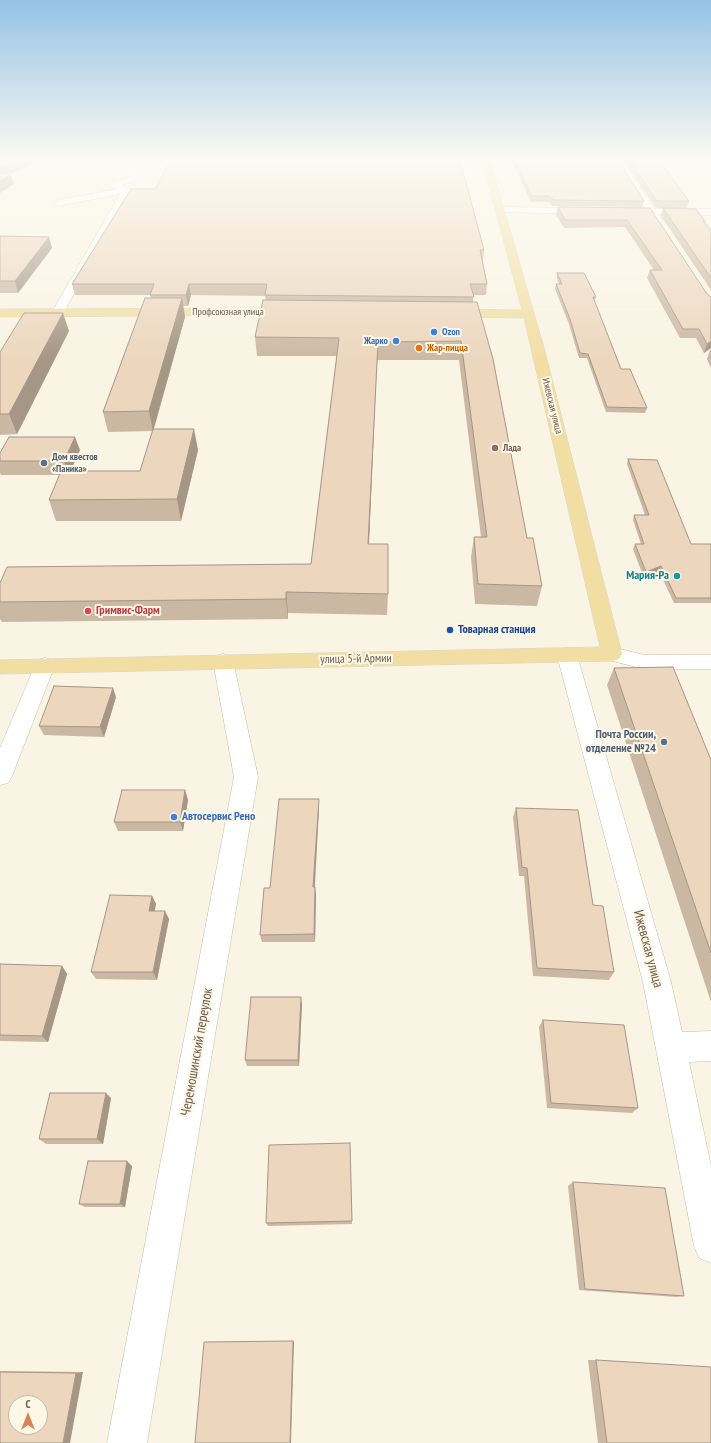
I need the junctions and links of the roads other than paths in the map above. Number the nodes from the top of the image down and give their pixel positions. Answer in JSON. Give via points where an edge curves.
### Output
{"nodes":[{"id":1,"x":106,"y":227,"type":"edge"},
{"id":2,"x":505,"y":227,"type":"edge"},
{"id":3,"x":662,"y":227,"type":"edge"},
{"id":4,"x":664,"y":231,"type":"edge"},
{"id":5,"x":58,"y":312,"type":"junction"},
{"id":6,"x":300,"y":312,"type":"edge"},
{"id":7,"x":0,"y":313,"type":"edge"},
{"id":8,"x":441,"y":313,"type":"edge"},
{"id":9,"x":528,"y":314,"type":"junction"},
{"id":10,"x":612,"y":654,"type":"junction"},
{"id":11,"x":567,"y":655,"type":"junction"},
{"id":12,"x":223,"y":661,"type":"junction"},
{"id":13,"x":711,"y":662,"type":"edge"},
{"id":14,"x":45,"y":666,"type":"junction"},
{"id":15,"x":0,"y":667,"type":"edge"},
{"id":16,"x":0,"y":776,"type":"edge"},
{"id":17,"x":711,"y":1046,"type":"edge"},
{"id":18,"x":670,"y":1048,"type":"junction"},
{"id":19,"x":711,"y":1246,"type":"edge"},
{"id":20,"x":128,"y":1443,"type":"edge"}],
"edges":[{"from":1,"to":5,"type":"street"},
{"from":2,"to":9,"type":"main road","name":"Ижевская улица"},
{"from":3,"to":4,"type":"street"},
{"from":5,"to":6,"type":"main road","name":"Профсоюзная улица"},
{"from":5,"to":7,"type":"main road","name":"Профсоюзная улица"},
{"from":8,"to":9,"type":"main road"},
{"from":9,"to":10,"type":"main road","name":"Ижевская улица"},
{"from":10,"to":11,"type":"main road","name":"улица 5-й Армии"},
{"from":10,"to":13,"type":"street","name":"улица 5-й Армии","via":[[644,662]]},
{"from":11,"to":12,"type":"main road","name":"улица 5-й Армии"},
{"from":11,"to":18,"type":"street","name":"Ижевская улица","via":[[657,982]]},
{"from":12,"to":14,"type":"main road","name":"улица 5-й Армии"},
{"from":12,"to":20,"type":"street","name":"Черемошинский переулок","via":[[246,777]]},
{"from":14,"to":15,"type":"main road","name":"улица 5-й Армии"},
{"from":14,"to":16,"type":"street"},
{"from":17,"to":18,"type":"street"},
{"from":18,"to":19,"type":"street","name":"Ижевская улица"}]}
